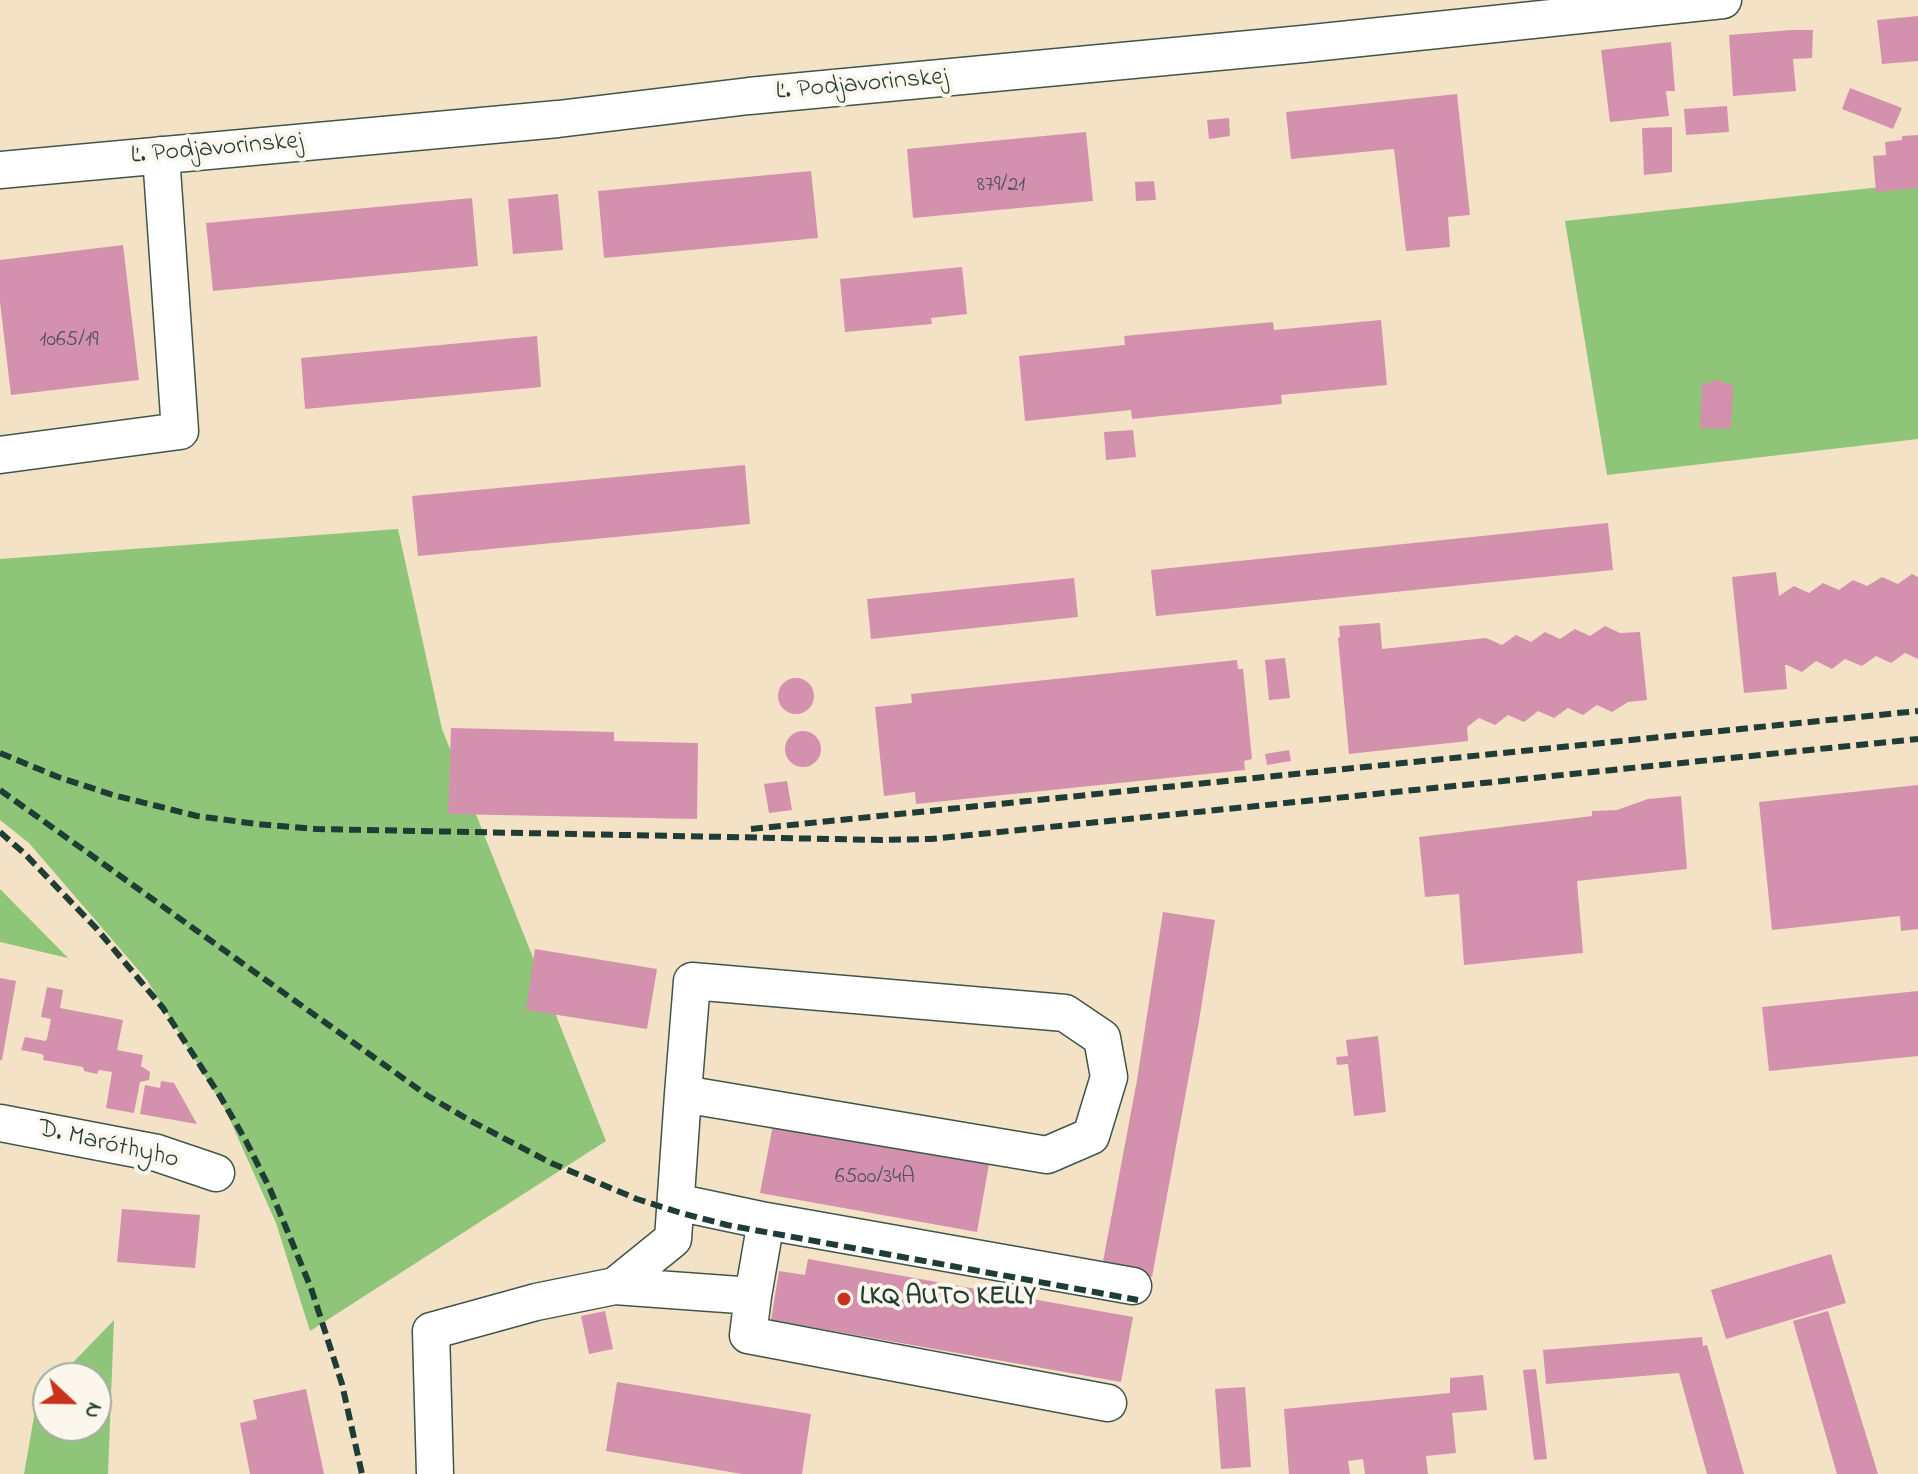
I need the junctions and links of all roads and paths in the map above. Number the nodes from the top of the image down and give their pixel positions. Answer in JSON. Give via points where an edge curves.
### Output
{"nodes":[{"id":1,"x":1723,"y":0,"type":"edge"},
{"id":2,"x":161,"y":155,"type":"junction"},
{"id":3,"x":0,"y":170,"type":"edge"},
{"id":4,"x":0,"y":455,"type":"edge"},
{"id":5,"x":683,"y":1094,"type":"junction"},
{"id":6,"x":0,"y":1123,"type":"edge"},
{"id":7,"x":216,"y":1173,"type":"dead end"},
{"id":8,"x":676,"y":1202,"type":"junction"},
{"id":9,"x":766,"y":1221,"type":"junction"},
{"id":10,"x":615,"y":1286,"type":"junction"},
{"id":11,"x":1133,"y":1286,"type":"dead end"},
{"id":12,"x":753,"y":1296,"type":"junction"},
{"id":13,"x":1108,"y":1403,"type":"dead end"},
{"id":14,"x":435,"y":1474,"type":"edge"}],
"edges":[{"from":1,"to":2,"type":"street","name":"Ľ. Podjavorinskej"},
{"from":2,"to":3,"type":"street","name":"Ľ. Podjavorinskej"},
{"from":2,"to":4,"type":"street","via":[[180,431]]},
{"from":5,"to":5,"type":"street","via":[[1047,1155],[1091,1136],[1109,1077],[1102,1038],[1065,1013],[692,981]]},
{"from":5,"to":8,"type":"street"},
{"from":6,"to":7,"type":"street","name":"D. Maróthyho","via":[[157,1153]]},
{"from":8,"to":9,"type":"street"},
{"from":8,"to":10,"type":"street","via":[[673,1239]]},
{"from":9,"to":11,"type":"street"},
{"from":9,"to":12,"type":"street"},
{"from":10,"to":12,"type":"street"},
{"from":10,"to":14,"type":"street","via":[[431,1331]]},
{"from":12,"to":13,"type":"street","via":[[748,1335]]}]}
